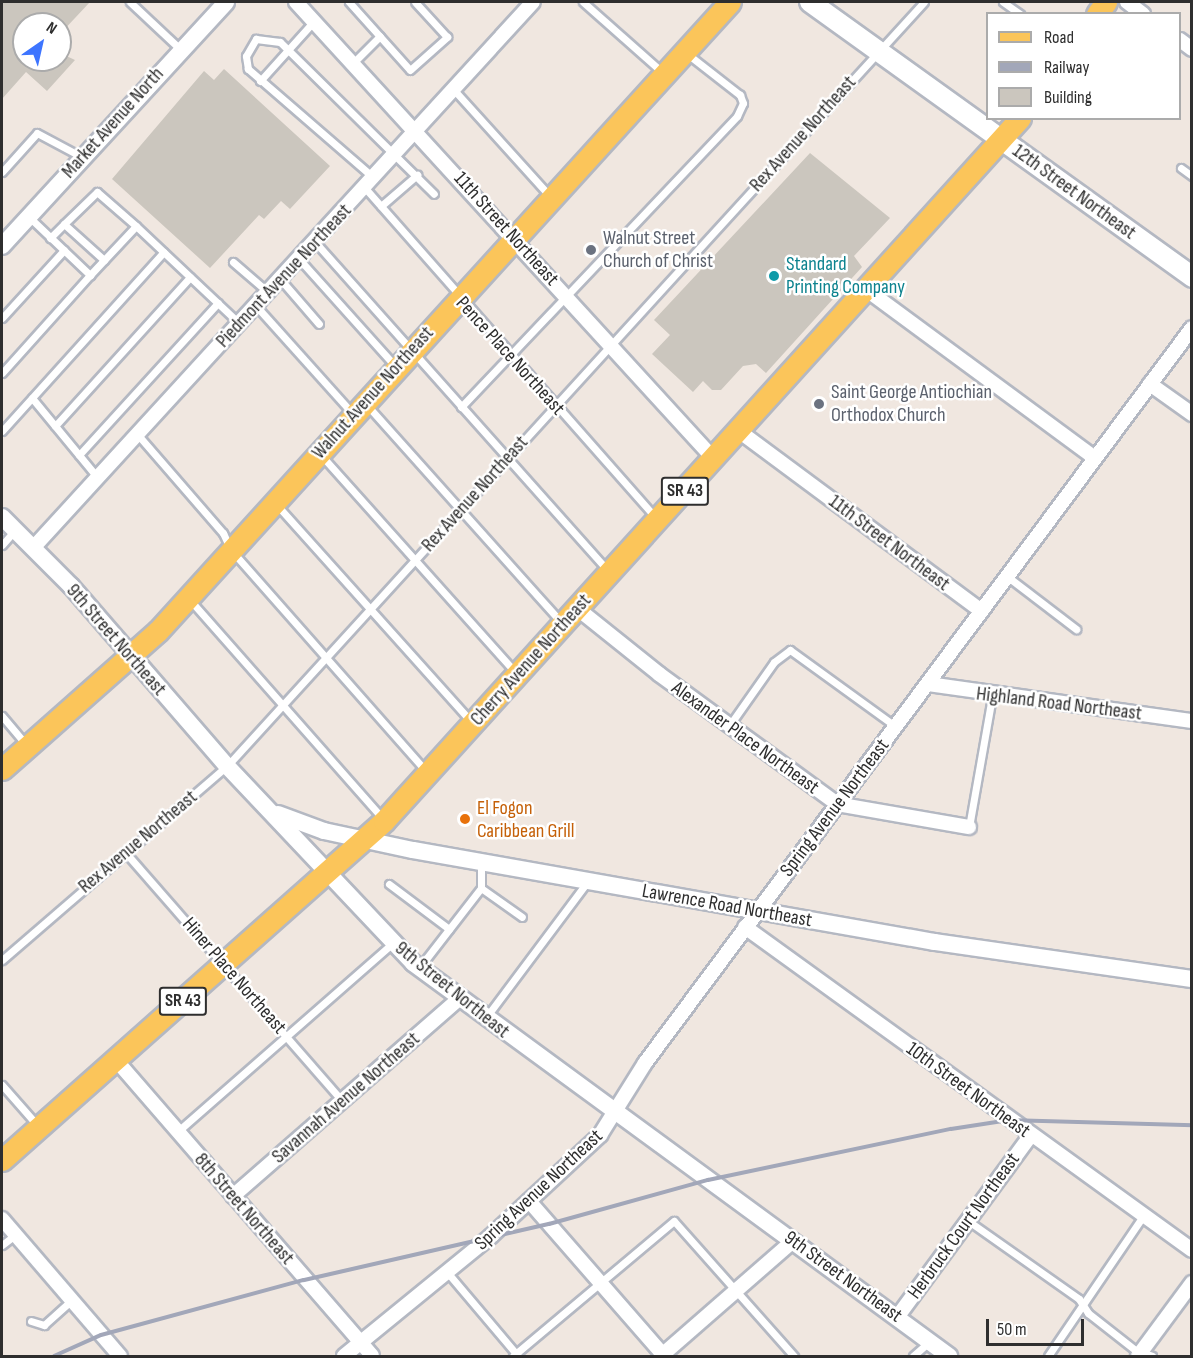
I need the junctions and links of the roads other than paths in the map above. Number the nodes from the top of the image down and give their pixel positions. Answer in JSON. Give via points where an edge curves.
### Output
{"nodes":[{"id":1,"x":130,"y":2,"type":"edge"},
{"id":2,"x":226,"y":2,"type":"edge"},
{"id":3,"x":296,"y":2,"type":"edge"},
{"id":4,"x":349,"y":2,"type":"edge"},
{"id":5,"x":416,"y":2,"type":"edge"},
{"id":6,"x":533,"y":2,"type":"edge"},
{"id":7,"x":583,"y":2,"type":"edge"},
{"id":8,"x":730,"y":2,"type":"edge"},
{"id":9,"x":810,"y":2,"type":"edge"},
{"id":10,"x":924,"y":2,"type":"edge"},
{"id":11,"x":1003,"y":2,"type":"edge"},
{"id":12,"x":1127,"y":2,"type":"edge"},
{"id":13,"x":1017,"y":12,"type":"edge"},
{"id":14,"x":1140,"y":12,"type":"edge"},
{"id":15,"x":314,"y":21,"type":"junction"},
{"id":16,"x":380,"y":36,"type":"junction"},
{"id":17,"x":286,"y":48,"type":"junction"},
{"id":18,"x":180,"y":49,"type":"junction"},
{"id":19,"x":684,"y":51,"type":"junction"},
{"id":20,"x":879,"y":51,"type":"junction"},
{"id":21,"x":355,"y":61,"type":"junction"},
{"id":22,"x":664,"y":74,"type":"junction"},
{"id":23,"x":260,"y":81,"type":"junction"},
{"id":24,"x":454,"y":90,"type":"junction"},
{"id":25,"x":1019,"y":120,"type":"edge"},
{"id":26,"x":418,"y":130,"type":"junction"},
{"id":27,"x":1004,"y":140,"type":"junction"},
{"id":28,"x":397,"y":153,"type":"junction"},
{"id":29,"x":82,"y":157,"type":"junction"},
{"id":30,"x":1181,"y":168,"type":"dead end"},
{"id":31,"x":2,"y":172,"type":"edge"},
{"id":32,"x":417,"y":175,"type":"junction"},
{"id":33,"x":1191,"y":176,"type":"edge"},
{"id":34,"x":370,"y":183,"type":"junction"},
{"id":35,"x":434,"y":194,"type":"dead end"},
{"id":36,"x":551,"y":198,"type":"junction"},
{"id":37,"x":381,"y":206,"type":"junction"},
{"id":38,"x":28,"y":216,"type":"junction"},
{"id":39,"x":64,"y":224,"type":"junction"},
{"id":40,"x":136,"y":226,"type":"junction"},
{"id":41,"x":50,"y":238,"type":"junction"},
{"id":42,"x":514,"y":238,"type":"junction"},
{"id":43,"x":316,"y":243,"type":"junction"},
{"id":44,"x":2,"y":246,"type":"edge"},
{"id":45,"x":64,"y":250,"type":"junction"},
{"id":46,"x":164,"y":252,"type":"junction"},
{"id":47,"x":104,"y":260,"type":"junction"},
{"id":48,"x":300,"y":260,"type":"junction"},
{"id":49,"x":233,"y":262,"type":"dead end"},
{"id":50,"x":90,"y":275,"type":"junction"},
{"id":51,"x":190,"y":277,"type":"junction"},
{"id":52,"x":1191,"y":277,"type":"edge"},
{"id":53,"x":281,"y":280,"type":"junction"},
{"id":54,"x":867,"y":290,"type":"junction"},
{"id":55,"x":269,"y":293,"type":"junction"},
{"id":56,"x":568,"y":297,"type":"junction"},
{"id":57,"x":459,"y":298,"type":"junction"},
{"id":58,"x":218,"y":303,"type":"junction"},
{"id":59,"x":256,"y":307,"type":"junction"},
{"id":60,"x":2,"y":318,"type":"edge"},
{"id":61,"x":240,"y":324,"type":"junction"},
{"id":62,"x":319,"y":324,"type":"dead end"},
{"id":63,"x":1191,"y":328,"type":"edge"},
{"id":64,"x":610,"y":346,"type":"junction"},
{"id":65,"x":412,"y":351,"type":"junction"},
{"id":66,"x":512,"y":356,"type":"junction"},
{"id":67,"x":396,"y":368,"type":"junction"},
{"id":68,"x":2,"y":373,"type":"edge"},
{"id":69,"x":1150,"y":384,"type":"junction"},
{"id":70,"x":32,"y":398,"type":"junction"},
{"id":71,"x":461,"y":406,"type":"junction"},
{"id":72,"x":555,"y":406,"type":"junction"},
{"id":73,"x":359,"y":409,"type":"junction"},
{"id":74,"x":1191,"y":414,"type":"edge"},
{"id":75,"x":55,"y":426,"type":"junction"},
{"id":76,"x":2,"y":431,"type":"edge"},
{"id":77,"x":739,"y":431,"type":"junction"},
{"id":78,"x":138,"y":435,"type":"junction"},
{"id":79,"x":319,"y":453,"type":"junction"},
{"id":80,"x":79,"y":455,"type":"junction"},
{"id":81,"x":507,"y":458,"type":"junction"},
{"id":82,"x":1095,"y":458,"type":"junction"},
{"id":83,"x":714,"y":459,"type":"junction"},
{"id":84,"x":98,"y":478,"type":"junction"},
{"id":85,"x":274,"y":502,"type":"junction"},
{"id":86,"x":459,"y":511,"type":"junction"},
{"id":87,"x":2,"y":517,"type":"edge"},
{"id":88,"x":658,"y":520,"type":"junction"},
{"id":89,"x":15,"y":530,"type":"junction"},
{"id":90,"x":2,"y":545,"type":"edge"},
{"id":91,"x":33,"y":548,"type":"junction"},
{"id":92,"x":231,"y":550,"type":"junction"},
{"id":93,"x":414,"y":560,"type":"junction"},
{"id":94,"x":610,"y":573,"type":"junction"},
{"id":95,"x":1008,"y":577,"type":"junction"},
{"id":96,"x":188,"y":598,"type":"junction"},
{"id":97,"x":370,"y":609,"type":"junction"},
{"id":98,"x":578,"y":609,"type":"junction"},
{"id":99,"x":981,"y":611,"type":"junction"},
{"id":100,"x":563,"y":624,"type":"junction"},
{"id":101,"x":1076,"y":629,"type":"dead end"},
{"id":102,"x":327,"y":656,"type":"junction"},
{"id":103,"x":131,"y":657,"type":"junction"},
{"id":104,"x":518,"y":675,"type":"junction"},
{"id":105,"x":927,"y":684,"type":"junction"},
{"id":106,"x":992,"y":696,"type":"junction"},
{"id":107,"x":283,"y":705,"type":"junction"},
{"id":108,"x":2,"y":716,"type":"edge"},
{"id":109,"x":1191,"y":722,"type":"edge"},
{"id":110,"x":473,"y":724,"type":"junction"},
{"id":111,"x":895,"y":726,"type":"junction"},
{"id":112,"x":729,"y":727,"type":"junction"},
{"id":113,"x":27,"y":747,"type":"junction"},
{"id":114,"x":227,"y":766,"type":"junction"},
{"id":115,"x":2,"y":769,"type":"edge"},
{"id":116,"x":428,"y":773,"type":"junction"},
{"id":117,"x":837,"y":804,"type":"junction"},
{"id":118,"x":268,"y":810,"type":"junction"},
{"id":119,"x":384,"y":821,"type":"junction"},
{"id":120,"x":969,"y":826,"type":"joint"},
{"id":121,"x":364,"y":840,"type":"junction"},
{"id":122,"x":125,"y":852,"type":"junction"},
{"id":123,"x":481,"y":862,"type":"junction"},
{"id":124,"x":328,"y":872,"type":"junction"},
{"id":125,"x":588,"y":881,"type":"junction"},
{"id":126,"x":389,"y":884,"type":"dead end"},
{"id":127,"x":481,"y":888,"type":"junction"},
{"id":128,"x":757,"y":912,"type":"junction"},
{"id":129,"x":522,"y":917,"type":"dead end"},
{"id":130,"x":746,"y":927,"type":"junction"},
{"id":131,"x":449,"y":929,"type":"junction"},
{"id":132,"x":393,"y":943,"type":"junction"},
{"id":133,"x":2,"y":960,"type":"edge"},
{"id":134,"x":224,"y":965,"type":"junction"},
{"id":135,"x":419,"y":968,"type":"junction"},
{"id":136,"x":1191,"y":979,"type":"edge"},
{"id":137,"x":459,"y":999,"type":"junction"},
{"id":138,"x":485,"y":1019,"type":"junction"},
{"id":139,"x":286,"y":1037,"type":"junction"},
{"id":140,"x":116,"y":1060,"type":"junction"},
{"id":141,"x":2,"y":1085,"type":"edge"},
{"id":142,"x":342,"y":1101,"type":"junction"},
{"id":143,"x":616,"y":1114,"type":"junction"},
{"id":144,"x":39,"y":1127,"type":"junction"},
{"id":145,"x":177,"y":1132,"type":"junction"},
{"id":146,"x":1030,"y":1136,"type":"junction"},
{"id":147,"x":2,"y":1160,"type":"edge"},
{"id":148,"x":233,"y":1196,"type":"junction"},
{"id":149,"x":529,"y":1201,"type":"junction"},
{"id":150,"x":1144,"y":1215,"type":"junction"},
{"id":151,"x":2,"y":1219,"type":"edge"},
{"id":152,"x":967,"y":1220,"type":"junction"},
{"id":153,"x":15,"y":1235,"type":"junction"},
{"id":154,"x":793,"y":1241,"type":"junction"},
{"id":155,"x":2,"y":1245,"type":"edge"},
{"id":156,"x":1191,"y":1250,"type":"edge"},
{"id":157,"x":447,"y":1272,"type":"junction"},
{"id":158,"x":600,"y":1282,"type":"junction"},
{"id":159,"x":1191,"y":1283,"type":"edge"},
{"id":160,"x":736,"y":1291,"type":"junction"},
{"id":161,"x":72,"y":1300,"type":"junction"},
{"id":162,"x":1084,"y":1305,"type":"junction"},
{"id":163,"x":898,"y":1316,"type":"junction"},
{"id":164,"x":31,"y":1321,"type":"dead end"},
{"id":165,"x":930,"y":1341,"type":"junction"},
{"id":166,"x":361,"y":1343,"type":"junction"},
{"id":167,"x":112,"y":1354,"type":"edge"},
{"id":168,"x":1144,"y":1355,"type":"edge"},
{"id":169,"x":344,"y":1356,"type":"edge"},
{"id":170,"x":372,"y":1356,"type":"edge"},
{"id":171,"x":516,"y":1356,"type":"edge"},
{"id":172,"x":662,"y":1356,"type":"edge"},
{"id":173,"x":794,"y":1356,"type":"edge"},
{"id":174,"x":913,"y":1356,"type":"edge"},
{"id":175,"x":949,"y":1356,"type":"edge"},
{"id":176,"x":1048,"y":1356,"type":"edge"}],
"edges":[{"from":1,"to":18,"type":"lane"},
{"from":2,"to":18,"type":"street","name":"Market Avenue North"},
{"from":3,"to":15,"type":"street","name":"11th Street Northeast"},
{"from":4,"to":16,"type":"lane"},
{"from":5,"to":16,"type":"lane","via":[[447,37],[410,70]]},
{"from":6,"to":24,"type":"street","name":"Piedmont Avenue Northeast"},
{"from":7,"to":22,"type":"lane"},
{"from":8,"to":19,"type":"main road","name":"Walnut Avenue Northeast"},
{"from":9,"to":20,"type":"main road","name":"12th Street Northeast"},
{"from":10,"to":20,"type":"lane","name":"Rex Avenue Northeast"},
{"from":11,"to":13,"type":"lane"},
{"from":12,"to":14,"type":"street"},
{"from":15,"to":17,"type":"lane"},
{"from":15,"to":21,"type":"street","name":"11th Street Northeast"},
{"from":16,"to":21,"type":"lane"},
{"from":17,"to":23,"type":"lane"},
{"from":17,"to":23,"type":"lane","via":[[267,37],[249,46],[248,69]]},
{"from":17,"to":28,"type":"lane"},
{"from":18,"to":29,"type":"street","name":"Market Avenue North"},
{"from":19,"to":22,"type":"main road","name":"Walnut Avenue Northeast"},
{"from":19,"to":56,"type":"lane","via":[[740,95],[743,103],[701,158]]},
{"from":20,"to":27,"type":"main road","name":"12th Street Northeast"},
{"from":20,"to":64,"type":"lane","name":"Rex Avenue Northeast"},
{"from":21,"to":26,"type":"street","name":"11th Street Northeast"},
{"from":22,"to":36,"type":"main road","name":"Walnut Avenue Northeast"},
{"from":23,"to":34,"type":"lane","name":"Pence Place Northeast"},
{"from":24,"to":26,"type":"street","name":"Piedmont Avenue Northeast"},
{"from":24,"to":36,"type":"lane"},
{"from":25,"to":27,"type":"main road","name":"Cherry Avenue Northeast","number":"SR 43"},
{"from":26,"to":28,"type":"street","name":"Piedmont Avenue Northeast"},
{"from":26,"to":42,"type":"street","name":"11th Street Northeast"},
{"from":27,"to":52,"type":"main road","name":"12th Street Northeast"},
{"from":27,"to":54,"type":"main road","name":"Cherry Avenue Northeast","number":"SR 43"},
{"from":28,"to":32,"type":"lane"},
{"from":28,"to":34,"type":"street","name":"Piedmont Avenue Northeast"},
{"from":29,"to":31,"type":"lane","via":[[37,133]]},
{"from":29,"to":38,"type":"street","name":"Market Avenue North"},
{"from":30,"to":33,"type":"lane"},
{"from":32,"to":35,"type":"lane"},
{"from":32,"to":37,"type":"lane"},
{"from":34,"to":37,"type":"lane","name":"Pence Place Northeast"},
{"from":34,"to":43,"type":"street","name":"Piedmont Avenue Northeast"},
{"from":36,"to":42,"type":"main road","name":"Walnut Avenue Northeast"},
{"from":37,"to":57,"type":"lane","name":"Pence Place Northeast"},
{"from":38,"to":41,"type":"lane"},
{"from":38,"to":44,"type":"street","name":"Market Avenue North"},
{"from":39,"to":40,"type":"lane","via":[[97,192]]},
{"from":39,"to":41,"type":"lane"},
{"from":39,"to":47,"type":"lane"},
{"from":40,"to":46,"type":"lane"},
{"from":40,"to":47,"type":"lane"},
{"from":41,"to":45,"type":"lane"},
{"from":42,"to":56,"type":"street","name":"11th Street Northeast"},
{"from":42,"to":57,"type":"main road","name":"Walnut Avenue Northeast"},
{"from":43,"to":48,"type":"street","name":"Piedmont Avenue Northeast"},
{"from":43,"to":65,"type":"lane"},
{"from":45,"to":50,"type":"lane"},
{"from":45,"to":60,"type":"lane"},
{"from":46,"to":51,"type":"lane"},
{"from":46,"to":70,"type":"lane"},
{"from":47,"to":50,"type":"lane"},
{"from":48,"to":53,"type":"street","name":"Piedmont Avenue Northeast"},
{"from":48,"to":67,"type":"lane"},
{"from":49,"to":55,"type":"lane"},
{"from":50,"to":68,"type":"lane"},
{"from":51,"to":58,"type":"lane"},
{"from":51,"to":75,"type":"lane"},
{"from":53,"to":55,"type":"street","name":"Piedmont Avenue Northeast"},
{"from":53,"to":62,"type":"lane"},
{"from":54,"to":77,"type":"main road","name":"Cherry Avenue Northeast","number":"SR 43"},
{"from":54,"to":82,"type":"street"},
{"from":55,"to":59,"type":"street","name":"Piedmont Avenue Northeast"},
{"from":56,"to":64,"type":"street","name":"11th Street Northeast"},
{"from":56,"to":66,"type":"lane"},
{"from":57,"to":65,"type":"main road","name":"Walnut Avenue Northeast"},
{"from":57,"to":66,"type":"lane","name":"Pence Place Northeast"},
{"from":58,"to":61,"type":"lane"},
{"from":58,"to":80,"type":"lane"},
{"from":59,"to":61,"type":"street","name":"Piedmont Avenue Northeast"},
{"from":59,"to":73,"type":"lane"},
{"from":61,"to":78,"type":"street","name":"Piedmont Avenue Northeast"},
{"from":63,"to":69,"type":"street","name":"Spring Avenue Northeast"},
{"from":64,"to":72,"type":"lane","name":"Rex Avenue Northeast"},
{"from":64,"to":83,"type":"street","name":"11th Street Northeast"},
{"from":65,"to":67,"type":"main road","name":"Walnut Avenue Northeast"},
{"from":65,"to":71,"type":"lane"},
{"from":66,"to":71,"type":"lane"},
{"from":66,"to":72,"type":"lane","name":"Pence Place Northeast"},
{"from":67,"to":73,"type":"main road","name":"Walnut Avenue Northeast"},
{"from":69,"to":74,"type":"street"},
{"from":69,"to":82,"type":"street","name":"Spring Avenue Northeast"},
{"from":70,"to":75,"type":"lane"},
{"from":70,"to":76,"type":"lane"},
{"from":71,"to":81,"type":"lane"},
{"from":72,"to":81,"type":"lane","name":"Rex Avenue Northeast"},
{"from":72,"to":88,"type":"lane","name":"Pence Place Northeast"},
{"from":73,"to":79,"type":"main road","name":"Walnut Avenue Northeast"},
{"from":73,"to":86,"type":"lane"},
{"from":75,"to":80,"type":"lane"},
{"from":77,"to":83,"type":"main road","name":"Cherry Avenue Northeast","number":"SR 43"},
{"from":77,"to":99,"type":"street","name":"11th Street Northeast"},
{"from":78,"to":84,"type":"street","name":"Piedmont Avenue Northeast"},
{"from":78,"to":92,"type":"lane","via":[[223,533]]},
{"from":79,"to":85,"type":"main road","name":"Walnut Avenue Northeast"},
{"from":79,"to":93,"type":"lane"},
{"from":80,"to":84,"type":"lane"},
{"from":81,"to":86,"type":"lane","name":"Rex Avenue Northeast"},
{"from":81,"to":94,"type":"lane"},
{"from":82,"to":95,"type":"street","name":"Spring Avenue Northeast"},
{"from":83,"to":88,"type":"main road","name":"Cherry Avenue Northeast","number":"SR 43"},
{"from":84,"to":91,"type":"street","name":"Piedmont Avenue Northeast"},
{"from":85,"to":92,"type":"main road","name":"Walnut Avenue Northeast"},
{"from":85,"to":97,"type":"lane"},
{"from":86,"to":93,"type":"lane","name":"Rex Avenue Northeast"},
{"from":86,"to":100,"type":"lane"},
{"from":87,"to":89,"type":"street","name":"9th Street Northeast"},
{"from":88,"to":94,"type":"main road","name":"Cherry Avenue Northeast","number":"SR 43"},
{"from":89,"to":90,"type":"lane"},
{"from":89,"to":91,"type":"street","name":"9th Street Northeast"},
{"from":91,"to":103,"type":"street","name":"9th Street Northeast"},
{"from":92,"to":96,"type":"main road","name":"Walnut Avenue Northeast"},
{"from":92,"to":102,"type":"lane"},
{"from":93,"to":97,"type":"lane","name":"Rex Avenue Northeast"},
{"from":93,"to":104,"type":"lane"},
{"from":94,"to":98,"type":"main road","name":"Cherry Avenue Northeast","number":"SR 43"},
{"from":95,"to":99,"type":"street","name":"Spring Avenue Northeast"},
{"from":95,"to":101,"type":"lane"},
{"from":96,"to":103,"type":"main road","name":"Walnut Avenue Northeast"},
{"from":96,"to":107,"type":"lane"},
{"from":97,"to":102,"type":"lane","name":"Rex Avenue Northeast"},
{"from":97,"to":110,"type":"lane"},
{"from":98,"to":100,"type":"main road","name":"Cherry Avenue Northeast","number":"SR 43"},
{"from":98,"to":112,"type":"street","name":"Alexander Place Northeast"},
{"from":99,"to":105,"type":"street","name":"Spring Avenue Northeast"},
{"from":100,"to":104,"type":"main road","name":"Cherry Avenue Northeast","number":"SR 43"},
{"from":102,"to":107,"type":"lane","name":"Rex Avenue Northeast"},
{"from":102,"to":116,"type":"lane"},
{"from":103,"to":113,"type":"main road","name":"Walnut Avenue Northeast"},
{"from":103,"to":114,"type":"street","name":"9th Street Northeast"},
{"from":104,"to":110,"type":"main road","name":"Cherry Avenue Northeast","number":"SR 43"},
{"from":105,"to":106,"type":"street","name":"Highland Road Northeast"},
{"from":105,"to":111,"type":"street","name":"Spring Avenue Northeast"},
{"from":106,"to":109,"type":"street","name":"Highland Road Northeast"},
{"from":106,"to":120,"type":"lane"},
{"from":107,"to":114,"type":"lane","name":"Rex Avenue Northeast"},
{"from":107,"to":119,"type":"lane"},
{"from":108,"to":113,"type":"lane"},
{"from":110,"to":116,"type":"main road","name":"Cherry Avenue Northeast","number":"SR 43"},
{"from":111,"to":112,"type":"lane","via":[[790,650],[774,662]]},
{"from":111,"to":117,"type":"street","name":"Spring Avenue Northeast"},
{"from":112,"to":117,"type":"street","name":"Alexander Place Northeast"},
{"from":113,"to":115,"type":"main road","name":"Walnut Avenue Northeast"},
{"from":114,"to":118,"type":"street","name":"9th Street Northeast"},
{"from":114,"to":122,"type":"lane","name":"Rex Avenue Northeast"},
{"from":116,"to":119,"type":"main road","name":"Cherry Avenue Northeast","number":"SR 43"},
{"from":117,"to":120,"type":"street","name":"Alexander Place Northeast"},
{"from":117,"to":128,"type":"street","name":"Spring Avenue Northeast"},
{"from":118,"to":121,"type":"street","name":"Lawrence Road Northeast","via":[[300,824]]},
{"from":118,"to":124,"type":"street","name":"9th Street Northeast"},
{"from":119,"to":121,"type":"main road","name":"Cherry Avenue Northeast","number":"SR 43"},
{"from":121,"to":123,"type":"street","name":"Lawrence Road Northeast"},
{"from":121,"to":124,"type":"main road","name":"Cherry Avenue Northeast","number":"SR 43"},
{"from":122,"to":133,"type":"lane","name":"Rex Avenue Northeast"},
{"from":122,"to":134,"type":"lane","name":"Hiner Place Northeast"},
{"from":123,"to":125,"type":"street","name":"Lawrence Road Northeast"},
{"from":123,"to":127,"type":"lane"},
{"from":124,"to":132,"type":"street","name":"9th Street Northeast"},
{"from":124,"to":134,"type":"main road","name":"Cherry Avenue Northeast","number":"SR 43"},
{"from":125,"to":128,"type":"street","name":"Lawrence Road Northeast"},
{"from":125,"to":138,"type":"lane"},
{"from":126,"to":131,"type":"lane"},
{"from":127,"to":129,"type":"lane"},
{"from":127,"to":131,"type":"lane"},
{"from":128,"to":130,"type":"street","name":"Spring Avenue Northeast"},
{"from":128,"to":136,"type":"street","name":"Lawrence Road Northeast"},
{"from":130,"to":143,"type":"street","name":"Spring Avenue Northeast","via":[[628,1087]]},
{"from":130,"to":146,"type":"street","name":"10th Street Northeast"},
{"from":131,"to":135,"type":"lane"},
{"from":132,"to":135,"type":"street","name":"9th Street Northeast"},
{"from":132,"to":139,"type":"lane"},
{"from":134,"to":139,"type":"lane","name":"Hiner Place Northeast"},
{"from":134,"to":140,"type":"main road","name":"Cherry Avenue Northeast","number":"SR 43"},
{"from":135,"to":137,"type":"street","name":"9th Street Northeast"},
{"from":137,"to":138,"type":"street","name":"9th Street Northeast"},
{"from":137,"to":142,"type":"street","name":"Savannah Avenue Northeast"},
{"from":138,"to":143,"type":"street","name":"9th Street Northeast"},
{"from":139,"to":142,"type":"lane","name":"Hiner Place Northeast"},
{"from":139,"to":145,"type":"lane"},
{"from":140,"to":144,"type":"main road","name":"Cherry Avenue Northeast","number":"SR 43"},
{"from":140,"to":145,"type":"street","name":"8th Street Northeast"},
{"from":141,"to":144,"type":"lane"},
{"from":142,"to":148,"type":"street","name":"Savannah Avenue Northeast"},
{"from":143,"to":149,"type":"street","name":"Spring Avenue Northeast","via":[[600,1135]]},
{"from":143,"to":154,"type":"street","name":"9th Street Northeast"},
{"from":144,"to":147,"type":"main road","name":"Cherry Avenue Northeast","number":"SR 43"},
{"from":145,"to":148,"type":"street","name":"8th Street Northeast"},
{"from":146,"to":150,"type":"street","name":"10th Street Northeast"},
{"from":146,"to":152,"type":"street","name":"Herbruck Court Northeast"},
{"from":148,"to":166,"type":"street","name":"8th Street Northeast"},
{"from":149,"to":157,"type":"street","name":"Spring Avenue Northeast"},
{"from":149,"to":158,"type":"street"},
{"from":150,"to":156,"type":"street","name":"10th Street Northeast"},
{"from":150,"to":162,"type":"lane","via":[[1086,1295]]},
{"from":151,"to":153,"type":"street"},
{"from":152,"to":162,"type":"lane"},
{"from":152,"to":163,"type":"street","name":"Herbruck Court Northeast"},
{"from":153,"to":155,"type":"lane"},
{"from":153,"to":161,"type":"street"},
{"from":154,"to":160,"type":"street"},
{"from":154,"to":163,"type":"street","name":"9th Street Northeast"},
{"from":157,"to":166,"type":"street","name":"Spring Avenue Northeast"},
{"from":157,"to":171,"type":"lane"},
{"from":158,"to":160,"type":"lane","via":[[674,1221]]},
{"from":158,"to":171,"type":"lane"},
{"from":158,"to":172,"type":"street"},
{"from":159,"to":168,"type":"street"},
{"from":160,"to":172,"type":"street"},
{"from":160,"to":173,"type":"lane"},
{"from":161,"to":164,"type":"lane","via":[[44,1325]]},
{"from":161,"to":167,"type":"street"},
{"from":162,"to":168,"type":"lane"},
{"from":162,"to":176,"type":"lane"},
{"from":163,"to":165,"type":"street","name":"9th Street Northeast"},
{"from":165,"to":174,"type":"lane"},
{"from":165,"to":175,"type":"street","name":"9th Street Northeast"},
{"from":166,"to":169,"type":"street","name":"Spring Avenue Northeast"},
{"from":166,"to":170,"type":"street","name":"8th Street Northeast"}]}
